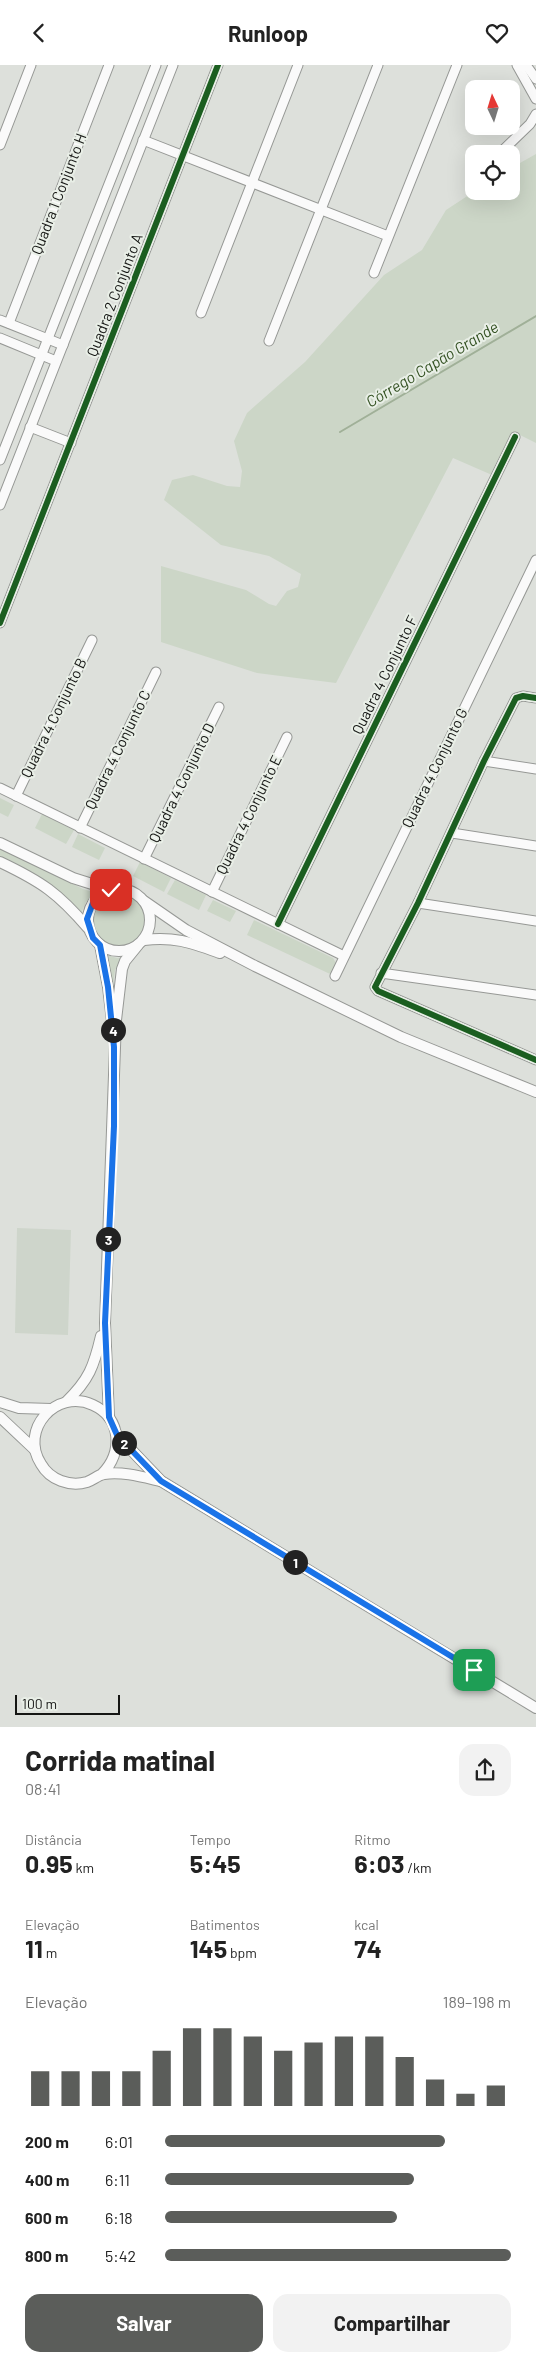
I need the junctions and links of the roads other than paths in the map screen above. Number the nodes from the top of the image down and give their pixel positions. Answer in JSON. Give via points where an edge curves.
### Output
{"nodes":[{"id":1,"x":31,"y":65,"type":"edge"},
{"id":2,"x":109,"y":65,"type":"edge"},
{"id":3,"x":156,"y":65,"type":"edge"},
{"id":4,"x":173,"y":65,"type":"edge"},
{"id":5,"x":218,"y":65,"type":"edge"},
{"id":6,"x":298,"y":65,"type":"edge"},
{"id":7,"x":378,"y":65,"type":"edge"},
{"id":8,"x":457,"y":65,"type":"edge"},
{"id":9,"x":517,"y":65,"type":"edge"},
{"id":10,"x":526,"y":65,"type":"edge"},
{"id":11,"x":536,"y":79,"type":"edge"},
{"id":12,"x":536,"y":99,"type":"edge"},
{"id":13,"x":136,"y":112,"type":"junction"},
{"id":14,"x":536,"y":114,"type":"edge"},
{"id":15,"x":152,"y":118,"type":"junction"},
{"id":16,"x":143,"y":140,"type":"junction"},
{"id":17,"x":0,"y":145,"type":"edge"},
{"id":18,"x":508,"y":145,"type":"edge"},
{"id":19,"x":183,"y":156,"type":"junction"},
{"id":20,"x":251,"y":182,"type":"junction"},
{"id":21,"x":320,"y":210,"type":"junction"},
{"id":22,"x":388,"y":236,"type":"junction"},
{"id":23,"x":82,"y":251,"type":"junction"},
{"id":24,"x":97,"y":257,"type":"junction"},
{"id":25,"x":374,"y":273,"type":"dead end"},
{"id":26,"x":201,"y":313,"type":"dead end"},
{"id":27,"x":4,"y":321,"type":"edge"},
{"id":28,"x":33,"y":333,"type":"junction"},
{"id":29,"x":48,"y":339,"type":"junction"},
{"id":30,"x":0,"y":340,"type":"edge"},
{"id":31,"x":270,"y":341,"type":"dead end"},
{"id":32,"x":63,"y":345,"type":"junction"},
{"id":33,"x":27,"y":349,"type":"junction"},
{"id":34,"x":41,"y":355,"type":"junction"},
{"id":35,"x":56,"y":361,"type":"junction"},
{"id":36,"x":30,"y":427,"type":"junction"},
{"id":37,"x":515,"y":437,"type":"dead end"},
{"id":38,"x":8,"y":439,"type":"junction"},
{"id":39,"x":70,"y":443,"type":"junction"},
{"id":40,"x":24,"y":445,"type":"junction"},
{"id":41,"x":0,"y":460,"type":"edge"},
{"id":42,"x":0,"y":505,"type":"edge"},
{"id":43,"x":536,"y":560,"type":"edge"},
{"id":44,"x":0,"y":623,"type":"edge"},
{"id":45,"x":92,"y":640,"type":"dead end"},
{"id":46,"x":156,"y":672,"type":"dead end"},
{"id":47,"x":536,"y":698,"type":"edge"},
{"id":48,"x":219,"y":707,"type":"dead end"},
{"id":49,"x":287,"y":737,"type":"dead end"},
{"id":50,"x":484,"y":761,"type":"junction"},
{"id":51,"x":536,"y":769,"type":"edge"},
{"id":52,"x":0,"y":788,"type":"edge"},
{"id":53,"x":16,"y":796,"type":"junction"},
{"id":54,"x":80,"y":828,"type":"junction"},
{"id":55,"x":452,"y":833,"type":"junction"},
{"id":56,"x":0,"y":843,"type":"edge"},
{"id":57,"x":536,"y":846,"type":"edge"},
{"id":58,"x":144,"y":859,"type":"junction"},
{"id":59,"x":0,"y":862,"type":"edge"},
{"id":60,"x":111,"y":890,"type":"junction"},
{"id":61,"x":212,"y":892,"type":"junction"},
{"id":62,"x":144,"y":901,"type":"junction"},
{"id":63,"x":418,"y":903,"type":"junction"},
{"id":64,"x":536,"y":921,"type":"edge"},
{"id":65,"x":278,"y":924,"type":"junction"},
{"id":66,"x":88,"y":928,"type":"junction"},
{"id":67,"x":141,"y":942,"type":"junction"},
{"id":68,"x":100,"y":945,"type":"junction"},
{"id":69,"x":344,"y":956,"type":"junction"},
{"id":70,"x":255,"y":966,"type":"junction"},
{"id":71,"x":381,"y":973,"type":"junction"},
{"id":72,"x":335,"y":976,"type":"dead end"},
{"id":73,"x":536,"y":995,"type":"edge"},
{"id":74,"x":114,"y":1047,"type":"junction"},
{"id":75,"x":536,"y":1060,"type":"edge"},
{"id":76,"x":536,"y":1092,"type":"edge"},
{"id":77,"x":105,"y":1323,"type":"junction"},
{"id":78,"x":66,"y":1402,"type":"junction"},
{"id":79,"x":0,"y":1403,"type":"edge"},
{"id":80,"x":51,"y":1409,"type":"junction"},
{"id":81,"x":0,"y":1417,"type":"edge"},
{"id":82,"x":109,"y":1417,"type":"junction"},
{"id":83,"x":117,"y":1435,"type":"junction"},
{"id":84,"x":34,"y":1449,"type":"junction"},
{"id":85,"x":102,"y":1474,"type":"junction"},
{"id":86,"x":161,"y":1481,"type":"junction"},
{"id":87,"x":536,"y":1708,"type":"edge"}],
"edges":[{"from":1,"to":17,"type":"street"},
{"from":2,"to":27,"type":"street","name":"Quadra 1 Conjunto H"},
{"from":3,"to":13,"type":"street"},
{"from":4,"to":15,"type":"street"},
{"from":5,"to":19,"type":"street","name":"Quadra 2 Conjunto A"},
{"from":6,"to":20,"type":"street"},
{"from":7,"to":21,"type":"street"},
{"from":8,"to":22,"type":"street"},
{"from":9,"to":12,"type":"street"},
{"from":10,"to":11,"type":"street"},
{"from":13,"to":15,"type":"street"},
{"from":13,"to":23,"type":"street"},
{"from":14,"to":18,"type":"street"},
{"from":15,"to":16,"type":"street"},
{"from":16,"to":19,"type":"street"},
{"from":16,"to":24,"type":"street"},
{"from":19,"to":20,"type":"street"},
{"from":19,"to":39,"type":"street","name":"Quadra 2 Conjunto A"},
{"from":20,"to":21,"type":"street"},
{"from":20,"to":26,"type":"street"},
{"from":21,"to":22,"type":"street"},
{"from":21,"to":31,"type":"street"},
{"from":22,"to":25,"type":"street"},
{"from":23,"to":24,"type":"street"},
{"from":23,"to":29,"type":"street"},
{"from":24,"to":32,"type":"street"},
{"from":27,"to":28,"type":"street"},
{"from":28,"to":29,"type":"street"},
{"from":28,"to":33,"type":"street","via":[[35,342]]},
{"from":29,"to":32,"type":"street"},
{"from":29,"to":34,"type":"street"},
{"from":30,"to":33,"type":"street"},
{"from":32,"to":35,"type":"street"},
{"from":33,"to":34,"type":"street"},
{"from":34,"to":35,"type":"street"},
{"from":34,"to":38,"type":"street"},
{"from":35,"to":36,"type":"street"},
{"from":36,"to":39,"type":"street"},
{"from":36,"to":40,"type":"street"},
{"from":37,"to":65,"type":"street","name":"Quadra 4 Conjunto F"},
{"from":38,"to":40,"type":"street"},
{"from":38,"to":41,"type":"street"},
{"from":39,"to":44,"type":"street","name":"Quadra 2 Conjunto A"},
{"from":40,"to":42,"type":"street"},
{"from":43,"to":69,"type":"street","name":"Quadra 4 Conjunto G"},
{"from":45,"to":53,"type":"street","name":"Quadra 4 Conjunto B"},
{"from":46,"to":54,"type":"street","name":"Quadra 4 Conjunto C"},
{"from":47,"to":50,"type":"street","via":[[516,698]]},
{"from":48,"to":58,"type":"street","name":"Quadra 4 Conjunto D"},
{"from":49,"to":61,"type":"street","name":"Quadra 4 Conjunto E"},
{"from":50,"to":51,"type":"street"},
{"from":50,"to":55,"type":"street"},
{"from":52,"to":53,"type":"street"},
{"from":53,"to":54,"type":"street"},
{"from":54,"to":58,"type":"street"},
{"from":55,"to":57,"type":"street"},
{"from":55,"to":63,"type":"street"},
{"from":56,"to":60,"type":"main road","via":[[73,877]]},
{"from":58,"to":61,"type":"street"},
{"from":59,"to":66,"type":"main road","via":[[58,895]]},
{"from":60,"to":62,"type":"main road","via":[[129,891]]},
{"from":60,"to":66,"type":"main road","via":[[94,900],[87,919]]},
{"from":61,"to":65,"type":"street"},
{"from":62,"to":67,"type":"main road","via":[[150,920],[149,930]]},
{"from":62,"to":70,"type":"main road","via":[[186,930]]},
{"from":63,"to":64,"type":"street"},
{"from":63,"to":71,"type":"street"},
{"from":65,"to":69,"type":"street"},
{"from":66,"to":68,"type":"main road"},
{"from":67,"to":68,"type":"main road","via":[[131,949],[115,951]]},
{"from":67,"to":70,"type":"main road","via":[[172,938]]},
{"from":67,"to":74,"type":"main road","via":[[122,969]]},
{"from":68,"to":74,"type":"main road"},
{"from":69,"to":72,"type":"street","name":"Quadra 4 Conjunto G"},
{"from":70,"to":76,"type":"main road","via":[[401,1037]]},
{"from":71,"to":73,"type":"street"},
{"from":71,"to":75,"type":"street","via":[[375,987],[378,991]]},
{"from":74,"to":77,"type":"main road","via":[[114,1126]]},
{"from":77,"to":78,"type":"main road","via":[[90,1374]]},
{"from":77,"to":82,"type":"main road"},
{"from":78,"to":80,"type":"main road"},
{"from":78,"to":82,"type":"main road","via":[[85,1402]]},
{"from":79,"to":80,"type":"main road","via":[[20,1408]]},
{"from":80,"to":84,"type":"main road","via":[[37,1426]]},
{"from":81,"to":84,"type":"main road"},
{"from":82,"to":83,"type":"main road"},
{"from":83,"to":85,"type":"main road","via":[[116,1452]]},
{"from":83,"to":86,"type":"main road"},
{"from":84,"to":85,"type":"main road","via":[[42,1467],[56,1479],[75,1484]]},
{"from":85,"to":86,"type":"main road"},
{"from":86,"to":87,"type":"main road"}]}
